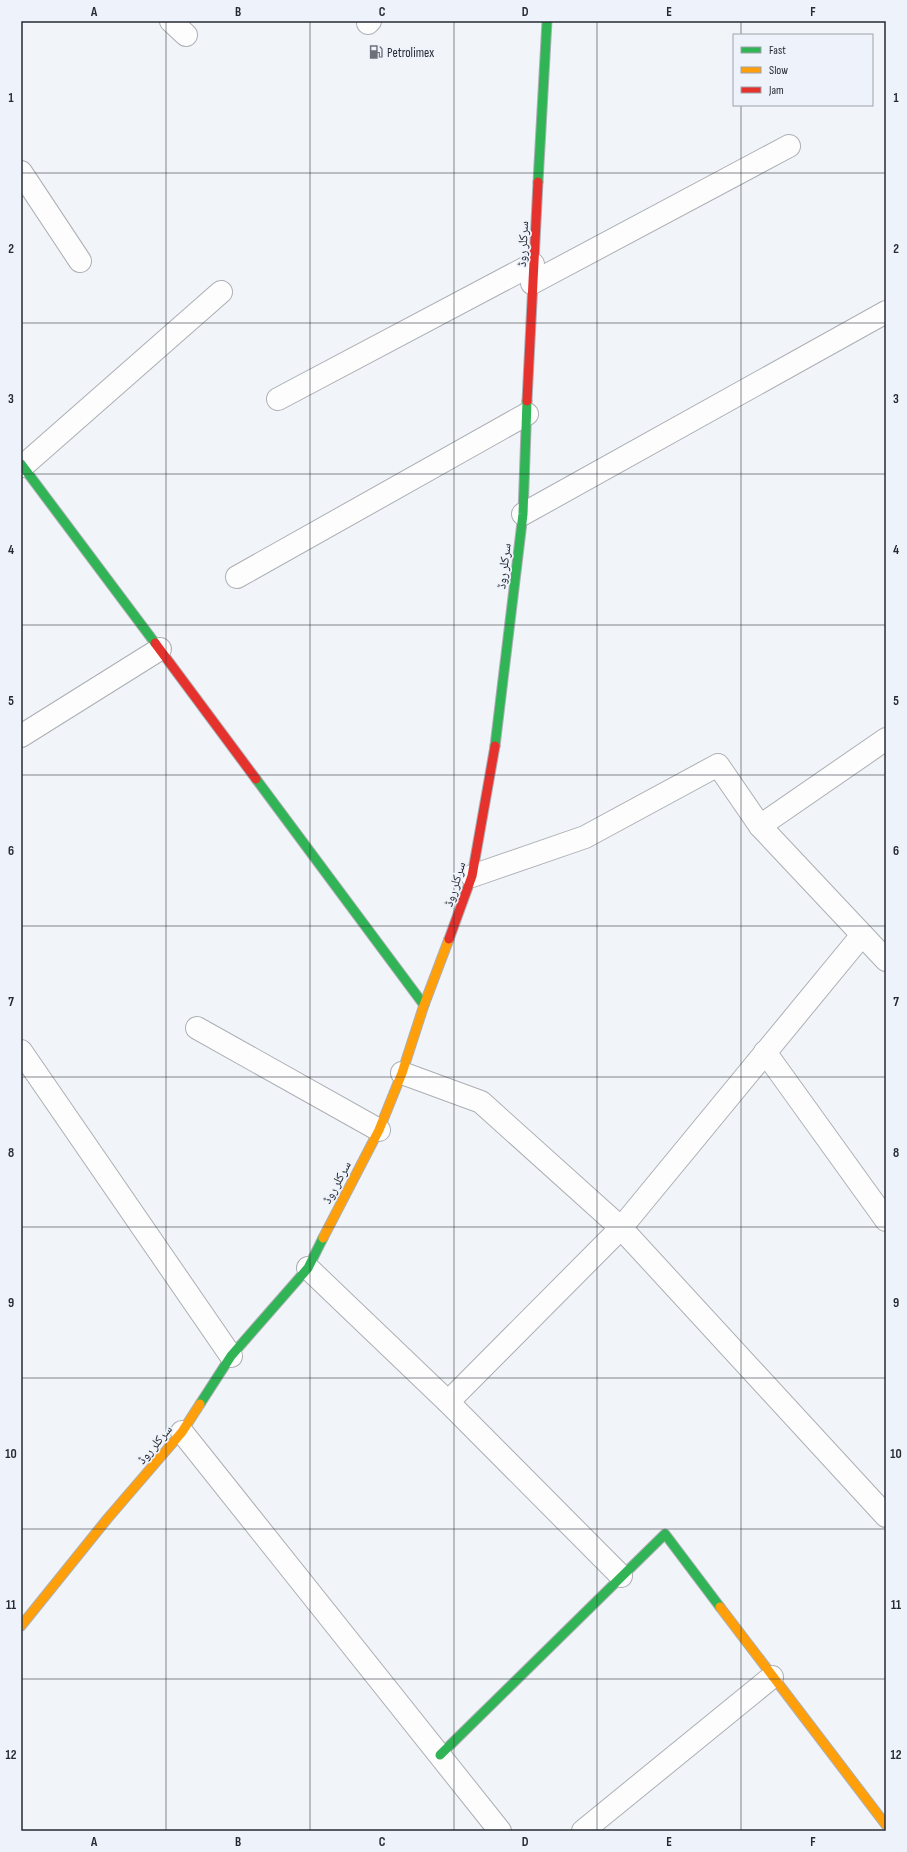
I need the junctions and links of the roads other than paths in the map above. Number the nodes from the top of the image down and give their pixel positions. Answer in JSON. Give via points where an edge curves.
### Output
{"nodes":[{"id":1,"x":547,"y":21,"type":"edge"},
{"id":2,"x":789,"y":146,"type":"dead end"},
{"id":3,"x":21,"y":172,"type":"edge"},
{"id":4,"x":80,"y":261,"type":"dead end"},
{"id":5,"x":533,"y":273,"type":"junction"},
{"id":6,"x":221,"y":292,"type":"dead end"},
{"id":7,"x":886,"y":312,"type":"edge"},
{"id":8,"x":278,"y":399,"type":"dead end"},
{"id":9,"x":527,"y":414,"type":"junction"},
{"id":10,"x":22,"y":465,"type":"edge"},
{"id":11,"x":523,"y":514,"type":"junction"},
{"id":12,"x":237,"y":577,"type":"dead end"},
{"id":13,"x":160,"y":649,"type":"junction"},
{"id":14,"x":21,"y":736,"type":"edge"},
{"id":15,"x":886,"y":739,"type":"edge"},
{"id":16,"x":760,"y":826,"type":"junction"},
{"id":17,"x":472,"y":876,"type":"junction"},
{"id":18,"x":862,"y":935,"type":"junction"},
{"id":19,"x":886,"y":960,"type":"edge"},
{"id":20,"x":424,"y":1005,"type":"junction"},
{"id":21,"x":197,"y":1028,"type":"dead end"},
{"id":22,"x":21,"y":1051,"type":"edge"},
{"id":23,"x":765,"y":1052,"type":"junction"},
{"id":24,"x":402,"y":1073,"type":"junction"},
{"id":25,"x":379,"y":1130,"type":"junction"},
{"id":26,"x":886,"y":1220,"type":"edge"},
{"id":27,"x":621,"y":1228,"type":"junction"},
{"id":28,"x":308,"y":1268,"type":"junction"},
{"id":29,"x":231,"y":1356,"type":"junction"},
{"id":30,"x":448,"y":1402,"type":"junction"},
{"id":31,"x":182,"y":1432,"type":"junction"},
{"id":32,"x":886,"y":1516,"type":"edge"},
{"id":33,"x":621,"y":1576,"type":"junction"},
{"id":34,"x":21,"y":1626,"type":"edge"},
{"id":35,"x":772,"y":1677,"type":"junction"},
{"id":36,"x":440,"y":1755,"type":"junction"},
{"id":37,"x":886,"y":1825,"type":"edge"},
{"id":38,"x":500,"y":1831,"type":"edge"},
{"id":39,"x":583,"y":1831,"type":"edge"}],
"edges":[{"from":1,"to":5,"type":"main road","name":"سرکلر روڈ"},
{"from":2,"to":5,"type":"street"},
{"from":3,"to":4,"type":"street"},
{"from":5,"to":8,"type":"street"},
{"from":5,"to":9,"type":"main road","name":"سرکلر روڈ"},
{"from":6,"to":10,"type":"street"},
{"from":7,"to":11,"type":"street"},
{"from":9,"to":11,"type":"main road","name":"سرکلر روڈ"},
{"from":9,"to":12,"type":"street"},
{"from":10,"to":13,"type":"main road"},
{"from":11,"to":17,"type":"main road","name":"سرکلر روڈ","via":[[494,751]]},
{"from":13,"to":14,"type":"street"},
{"from":13,"to":20,"type":"main road"},
{"from":15,"to":16,"type":"street"},
{"from":16,"to":17,"type":"street","via":[[718,765],[585,837]]},
{"from":16,"to":18,"type":"street"},
{"from":17,"to":20,"type":"main road","name":"سرکلر روڈ"},
{"from":18,"to":19,"type":"street"},
{"from":18,"to":23,"type":"street"},
{"from":20,"to":24,"type":"main road","name":"سرکلر روڈ"},
{"from":21,"to":25,"type":"street"},
{"from":22,"to":29,"type":"street"},
{"from":23,"to":26,"type":"street"},
{"from":23,"to":27,"type":"street"},
{"from":24,"to":25,"type":"main road","name":"سرکلر روڈ"},
{"from":24,"to":27,"type":"street","via":[[481,1102]]},
{"from":25,"to":28,"type":"main road","name":"سرکلر روڈ"},
{"from":27,"to":30,"type":"street"},
{"from":27,"to":32,"type":"street"},
{"from":28,"to":29,"type":"main road","name":"سرکلر روڈ"},
{"from":28,"to":30,"type":"street"},
{"from":29,"to":31,"type":"main road","name":"سرکلر روڈ"},
{"from":30,"to":33,"type":"street"},
{"from":31,"to":34,"type":"main road","name":"سرکلر روڈ","via":[[108,1518]]},
{"from":31,"to":36,"type":"street"},
{"from":33,"to":35,"type":"main road","via":[[665,1534]]},
{"from":33,"to":36,"type":"main road"},
{"from":35,"to":37,"type":"main road"},
{"from":35,"to":39,"type":"street"},
{"from":36,"to":38,"type":"street"}]}
